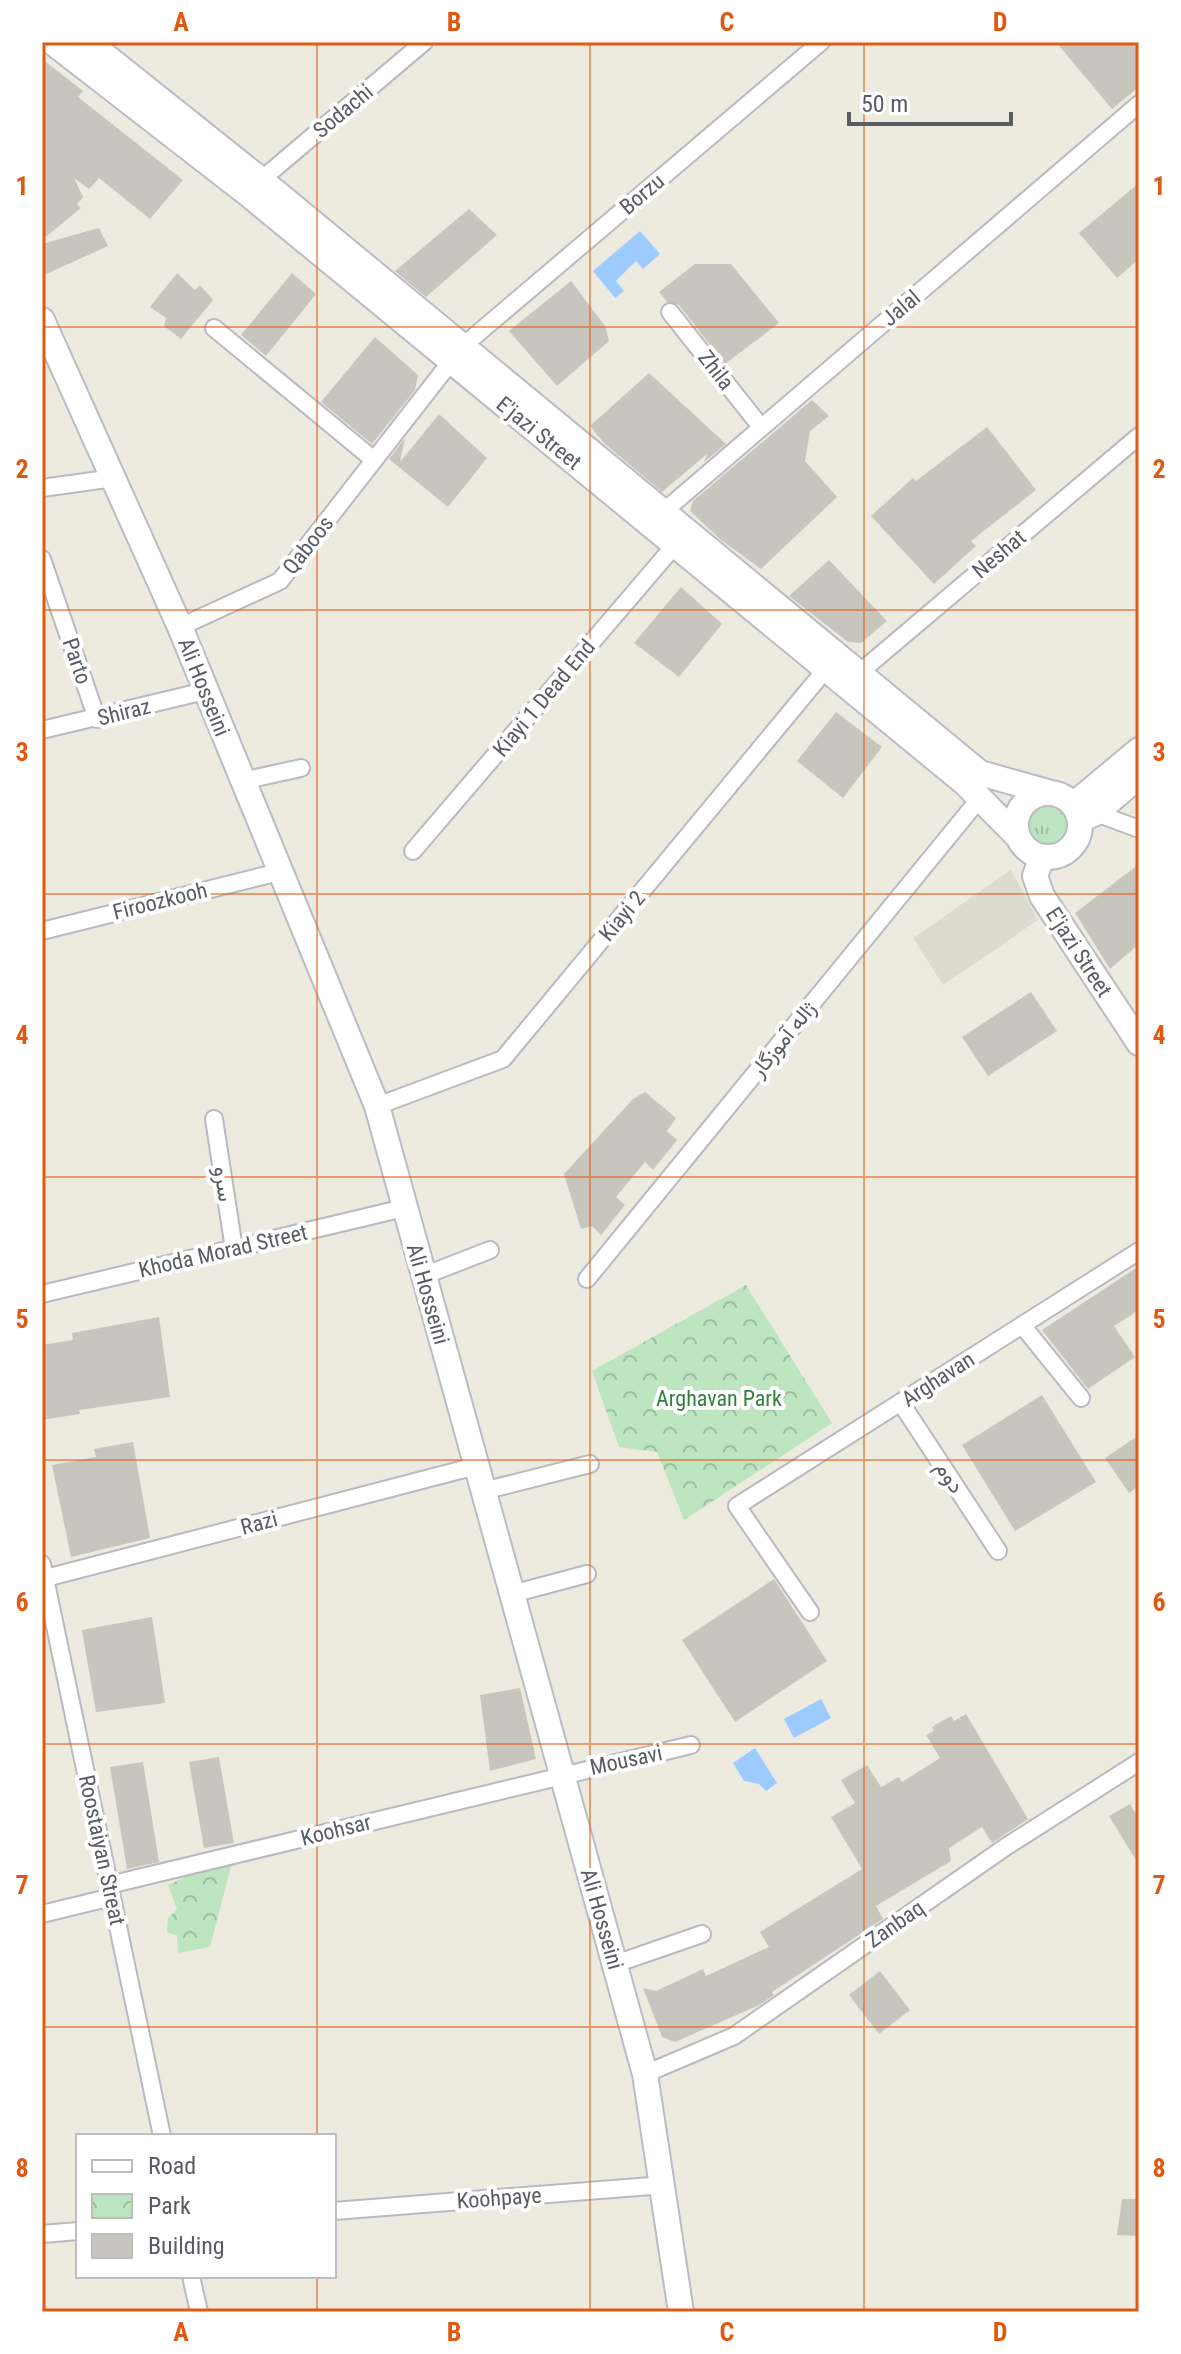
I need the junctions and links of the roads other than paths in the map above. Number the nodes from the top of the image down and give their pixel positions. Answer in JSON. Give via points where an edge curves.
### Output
{"nodes":[{"id":1,"x":52,"y":42,"type":"edge"},
{"id":2,"x":88,"y":42,"type":"edge"},
{"id":3,"x":424,"y":42,"type":"edge"},
{"id":4,"x":821,"y":42,"type":"edge"},
{"id":5,"x":1139,"y":104,"type":"edge"},
{"id":6,"x":261,"y":180,"type":"junction"},
{"id":7,"x":670,"y":312,"type":"dead end"},
{"id":8,"x":42,"y":320,"type":"edge"},
{"id":9,"x":214,"y":328,"type":"dead end"},
{"id":10,"x":457,"y":354,"type":"junction"},
{"id":11,"x":761,"y":427,"type":"junction"},
{"id":12,"x":1139,"y":436,"type":"edge"},
{"id":13,"x":374,"y":460,"type":"junction"},
{"id":14,"x":114,"y":478,"type":"junction"},
{"id":15,"x":42,"y":488,"type":"edge"},
{"id":16,"x":663,"y":512,"type":"junction"},
{"id":17,"x":675,"y":545,"type":"junction"},
{"id":18,"x":42,"y":559,"type":"edge"},
{"id":19,"x":180,"y":627,"type":"junction"},
{"id":20,"x":826,"y":669,"type":"junction"},
{"id":21,"x":859,"y":673,"type":"junction"},
{"id":22,"x":205,"y":691,"type":"junction"},
{"id":23,"x":97,"y":719,"type":"junction"},
{"id":24,"x":42,"y":730,"type":"edge"},
{"id":25,"x":1139,"y":750,"type":"edge"},
{"id":26,"x":301,"y":768,"type":"dead end"},
{"id":27,"x":1139,"y":776,"type":"edge"},
{"id":28,"x":242,"y":781,"type":"junction"},
{"id":29,"x":1051,"y":793,"type":"junction"},
{"id":30,"x":980,"y":798,"type":"junction"},
{"id":31,"x":1083,"y":813,"type":"junction"},
{"id":32,"x":1139,"y":829,"type":"edge"},
{"id":33,"x":1017,"y":836,"type":"junction"},
{"id":34,"x":413,"y":851,"type":"dead end"},
{"id":35,"x":1042,"y":857,"type":"junction"},
{"id":36,"x":279,"y":872,"type":"junction"},
{"id":37,"x":42,"y":931,"type":"edge"},
{"id":38,"x":1139,"y":1043,"type":"edge"},
{"id":39,"x":377,"y":1106,"type":"junction"},
{"id":40,"x":214,"y":1119,"type":"dead end"},
{"id":41,"x":404,"y":1208,"type":"junction"},
{"id":42,"x":234,"y":1249,"type":"junction"},
{"id":43,"x":490,"y":1250,"type":"dead end"},
{"id":44,"x":1139,"y":1251,"type":"edge"},
{"id":45,"x":423,"y":1276,"type":"junction"},
{"id":46,"x":587,"y":1279,"type":"dead end"},
{"id":47,"x":42,"y":1294,"type":"edge"},
{"id":48,"x":1022,"y":1325,"type":"junction"},
{"id":49,"x":1081,"y":1398,"type":"dead end"},
{"id":50,"x":901,"y":1403,"type":"junction"},
{"id":51,"x":590,"y":1464,"type":"dead end"},
{"id":52,"x":476,"y":1466,"type":"junction"},
{"id":53,"x":483,"y":1491,"type":"junction"},
{"id":54,"x":998,"y":1551,"type":"dead end"},
{"id":55,"x":43,"y":1574,"type":"edge"},
{"id":56,"x":587,"y":1574,"type":"dead end"},
{"id":57,"x":512,"y":1594,"type":"junction"},
{"id":58,"x":810,"y":1612,"type":"dead end"},
{"id":59,"x":691,"y":1745,"type":"dead end"},
{"id":60,"x":1139,"y":1762,"type":"edge"},
{"id":61,"x":562,"y":1774,"type":"junction"},
{"id":62,"x":110,"y":1891,"type":"junction"},
{"id":63,"x":42,"y":1914,"type":"edge"},
{"id":64,"x":702,"y":1934,"type":"dead end"},
{"id":65,"x":615,"y":1964,"type":"junction"},
{"id":66,"x":645,"y":2074,"type":"junction"},
{"id":67,"x":162,"y":2134,"type":"edge"},
{"id":68,"x":664,"y":2185,"type":"junction"},
{"id":69,"x":336,"y":2211,"type":"edge"},
{"id":70,"x":76,"y":2231,"type":"edge"},
{"id":71,"x":42,"y":2234,"type":"edge"},
{"id":72,"x":191,"y":2278,"type":"edge"},
{"id":73,"x":199,"y":2312,"type":"edge"},
{"id":74,"x":681,"y":2312,"type":"edge"}],
"edges":[{"from":1,"to":10,"type":"main road","name":"E'jazi Street"},
{"from":2,"to":6,"type":"main road","name":"E'jazi Street"},
{"from":3,"to":6,"type":"street","name":"Sodachi"},
{"from":4,"to":10,"type":"street","name":"Borzu"},
{"from":5,"to":11,"type":"street","name":"Jalal"},
{"from":6,"to":10,"type":"main road","name":"E'jazi Street"},
{"from":7,"to":11,"type":"street","name":"Zhila"},
{"from":8,"to":14,"type":"main road","name":"Ali Hosseini"},
{"from":9,"to":13,"type":"street"},
{"from":10,"to":13,"type":"street","name":"Qaboos"},
{"from":10,"to":16,"type":"main road","name":"E'jazi Street"},
{"from":10,"to":17,"type":"main road","name":"E'jazi Street"},
{"from":11,"to":16,"type":"street","name":"Jalal"},
{"from":12,"to":21,"type":"street","name":"Neshat"},
{"from":13,"to":19,"type":"street","name":"Qaboos","via":[[280,581]]},
{"from":14,"to":15,"type":"street"},
{"from":14,"to":19,"type":"main road","name":"Ali Hosseini"},
{"from":16,"to":21,"type":"main road","name":"E'jazi Street"},
{"from":17,"to":20,"type":"main road","name":"E'jazi Street"},
{"from":17,"to":34,"type":"street","name":"Kiayi 1 Dead End"},
{"from":18,"to":23,"type":"street","name":"Parto"},
{"from":19,"to":22,"type":"main road","name":"Ali Hosseini"},
{"from":20,"to":30,"type":"main road","name":"E'jazi Street"},
{"from":20,"to":39,"type":"street","name":"Kiayi 2","via":[[503,1059]]},
{"from":21,"to":29,"type":"main road","name":"E'jazi Street","via":[[980,773]]},
{"from":22,"to":23,"type":"street","name":"Shiraz"},
{"from":22,"to":28,"type":"main road","name":"Ali Hosseini"},
{"from":23,"to":24,"type":"street","name":"Shiraz"},
{"from":25,"to":31,"type":"main road"},
{"from":26,"to":28,"type":"street"},
{"from":27,"to":31,"type":"main road"},
{"from":28,"to":36,"type":"main road","name":"Ali Hosseini"},
{"from":29,"to":31,"type":"main road"},
{"from":29,"to":33,"type":"main road","via":[[1040,793],[1022,805]]},
{"from":30,"to":33,"type":"main road","name":"E'jazi Street"},
{"from":30,"to":46,"type":"street","name":"ژاله آموزگار"},
{"from":31,"to":32,"type":"street"},
{"from":31,"to":35,"type":"main road","via":[[1071,848]]},
{"from":33,"to":35,"type":"main road"},
{"from":35,"to":38,"type":"main road","name":"E'jazi Street","via":[[1035,876],[1042,896]]},
{"from":36,"to":37,"type":"street","name":"Firoozkooh"},
{"from":36,"to":39,"type":"main road","name":"Ali Hosseini"},
{"from":39,"to":41,"type":"main road","name":"Ali Hosseini"},
{"from":40,"to":42,"type":"street","name":"سرو"},
{"from":41,"to":42,"type":"street","name":"Khoda Morad Street"},
{"from":41,"to":45,"type":"main road","name":"Ali Hosseini"},
{"from":42,"to":47,"type":"street","name":"Khoda Morad Street"},
{"from":43,"to":45,"type":"street"},
{"from":44,"to":48,"type":"street","name":"Arghavan"},
{"from":45,"to":52,"type":"main road","name":"Ali Hosseini"},
{"from":48,"to":49,"type":"street"},
{"from":48,"to":50,"type":"street","name":"Arghavan"},
{"from":50,"to":54,"type":"street","name":"دوم"},
{"from":50,"to":58,"type":"street","name":"Arghavan","via":[[737,1506]]},
{"from":51,"to":53,"type":"street"},
{"from":52,"to":53,"type":"main road","name":"Ali Hosseini"},
{"from":52,"to":55,"type":"street","name":"Razi"},
{"from":53,"to":57,"type":"main road","name":"Ali Hosseini"},
{"from":55,"to":62,"type":"street","name":"Roostaiyan Streat"},
{"from":56,"to":57,"type":"street"},
{"from":57,"to":61,"type":"main road","name":"Ali Hosseini"},
{"from":59,"to":61,"type":"street","name":"Mousavi"},
{"from":60,"to":66,"type":"street","name":"Zanbaq","via":[[1007,1846],[734,2036]]},
{"from":61,"to":62,"type":"street","name":"Koohsar"},
{"from":61,"to":65,"type":"main road","name":"Ali Hosseini"},
{"from":62,"to":63,"type":"street","name":"Koohsar"},
{"from":62,"to":67,"type":"street","name":"Roostaiyan Streat"},
{"from":64,"to":65,"type":"street"},
{"from":65,"to":66,"type":"main road","name":"Ali Hosseini"},
{"from":66,"to":68,"type":"main road","name":"Ali Hosseini"},
{"from":68,"to":69,"type":"street","name":"Koohpaye"},
{"from":68,"to":74,"type":"main road","name":"Ali Hosseini"},
{"from":70,"to":71,"type":"street"},
{"from":72,"to":73,"type":"street"}]}
